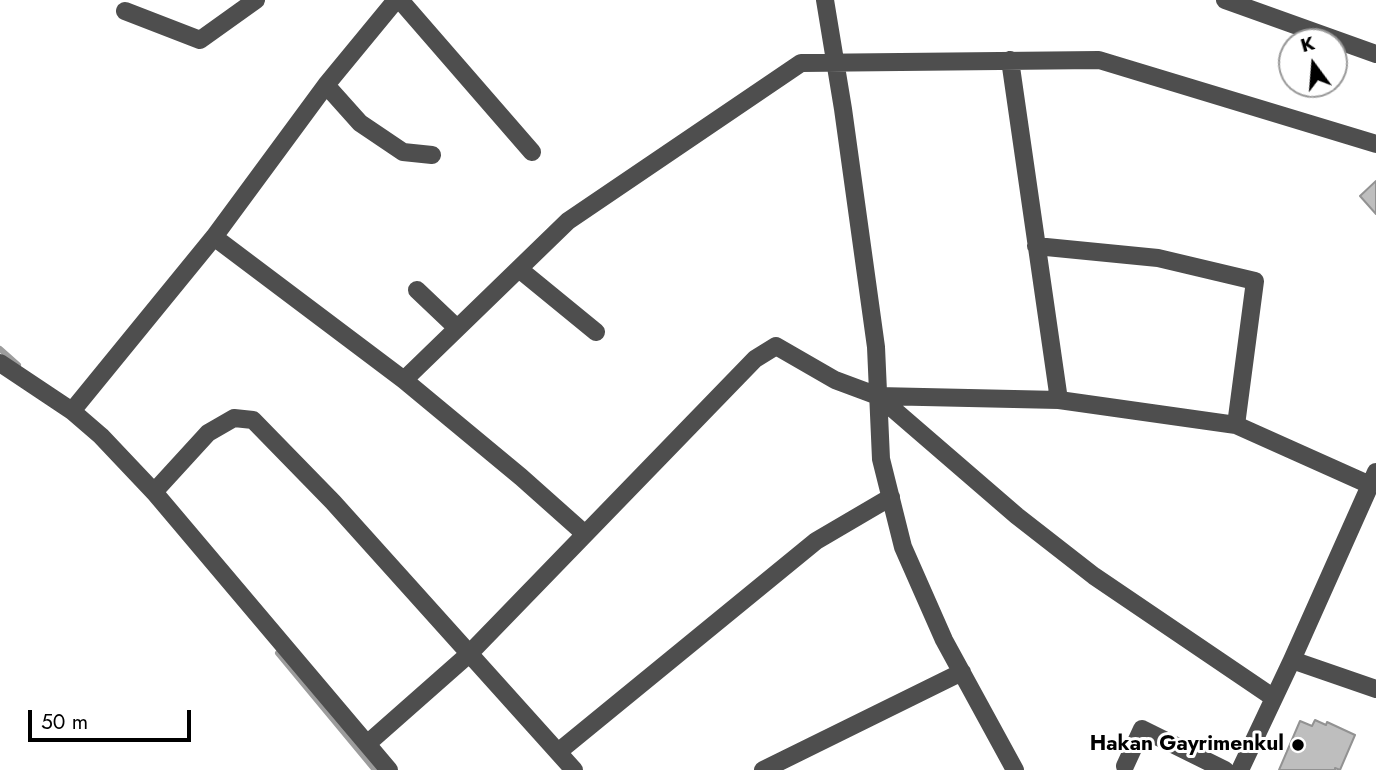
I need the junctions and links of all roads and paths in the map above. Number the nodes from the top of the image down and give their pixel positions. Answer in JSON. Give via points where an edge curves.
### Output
{"nodes":[{"id":1,"x":256,"y":0,"type":"edge"},
{"id":2,"x":398,"y":0,"type":"edge"},
{"id":3,"x":825,"y":0,"type":"edge"},
{"id":4,"x":1224,"y":0,"type":"edge"},
{"id":5,"x":125,"y":10,"type":"dead end"},
{"id":6,"x":1376,"y":54,"type":"edge"},
{"id":7,"x":835,"y":61,"type":"junction"},
{"id":8,"x":1010,"y":61,"type":"junction"},
{"id":9,"x":326,"y":85,"type":"junction"},
{"id":10,"x":1376,"y":144,"type":"edge"},
{"id":11,"x":533,"y":152,"type":"dead end"},
{"id":12,"x":432,"y":156,"type":"dead end"},
{"id":13,"x":214,"y":237,"type":"junction"},
{"id":14,"x":1037,"y":246,"type":"junction"},
{"id":15,"x":519,"y":269,"type":"junction"},
{"id":16,"x":417,"y":290,"type":"dead end"},
{"id":17,"x":457,"y":328,"type":"junction"},
{"id":18,"x":596,"y":332,"type":"dead end"},
{"id":19,"x":0,"y":363,"type":"edge"},
{"id":20,"x":404,"y":380,"type":"junction"},
{"id":21,"x":878,"y":396,"type":"junction"},
{"id":22,"x":1059,"y":400,"type":"junction"},
{"id":23,"x":72,"y":411,"type":"junction"},
{"id":24,"x":1236,"y":425,"type":"junction"},
{"id":25,"x":1373,"y":478,"type":"edge"},
{"id":26,"x":154,"y":492,"type":"junction"},
{"id":27,"x":891,"y":497,"type":"junction"},
{"id":28,"x":585,"y":534,"type":"junction"},
{"id":29,"x":469,"y":654,"type":"junction"},
{"id":30,"x":1292,"y":660,"type":"junction"},
{"id":31,"x":962,"y":672,"type":"junction"},
{"id":32,"x":1376,"y":689,"type":"edge"},
{"id":33,"x":1273,"y":698,"type":"junction"},
{"id":34,"x":367,"y":744,"type":"junction"},
{"id":35,"x":558,"y":752,"type":"junction"},
{"id":36,"x":1125,"y":766,"type":"dead end"},
{"id":37,"x":389,"y":770,"type":"edge"},
{"id":38,"x":574,"y":770,"type":"edge"},
{"id":39,"x":763,"y":770,"type":"edge"},
{"id":40,"x":1015,"y":770,"type":"edge"},
{"id":41,"x":1225,"y":770,"type":"edge"},
{"id":42,"x":1240,"y":770,"type":"edge"}],
"edges":[{"from":1,"to":5,"type":"street","via":[[200,40]]},
{"from":2,"to":9,"type":"street"},
{"from":2,"to":11,"type":"street"},
{"from":3,"to":7,"type":"street"},
{"from":4,"to":6,"type":"street"},
{"from":7,"to":8,"type":"street"},
{"from":7,"to":15,"type":"street","via":[[801,63],[568,221]]},
{"from":7,"to":21,"type":"street","via":[[876,347]]},
{"from":8,"to":10,"type":"street","via":[[1099,60]]},
{"from":8,"to":14,"type":"street"},
{"from":9,"to":12,"type":"street","via":[[360,123],[403,152]]},
{"from":9,"to":13,"type":"street"},
{"from":13,"to":20,"type":"street"},
{"from":13,"to":23,"type":"street"},
{"from":14,"to":22,"type":"street"},
{"from":14,"to":24,"type":"street","via":[[1158,258],[1255,281]]},
{"from":15,"to":17,"type":"street"},
{"from":15,"to":18,"type":"street"},
{"from":16,"to":17,"type":"street"},
{"from":17,"to":20,"type":"street"},
{"from":19,"to":23,"type":"street"},
{"from":20,"to":28,"type":"street"},
{"from":21,"to":22,"type":"street"},
{"from":21,"to":27,"type":"street","via":[[881,459]]},
{"from":21,"to":28,"type":"street","via":[[835,380],[776,346],[755,359]]},
{"from":21,"to":33,"type":"street","via":[[1094,576]]},
{"from":22,"to":24,"type":"street"},
{"from":23,"to":26,"type":"street"},
{"from":24,"to":25,"type":"street"},
{"from":25,"to":30,"type":"street"},
{"from":26,"to":29,"type":"street","via":[[208,433],[234,418],[253,420],[334,502]]},
{"from":26,"to":34,"type":"street"},
{"from":27,"to":31,"type":"street","via":[[903,547]]},
{"from":27,"to":35,"type":"street","via":[[816,541]]},
{"from":28,"to":29,"type":"street"},
{"from":29,"to":34,"type":"street"},
{"from":29,"to":35,"type":"street"},
{"from":30,"to":32,"type":"street"},
{"from":30,"to":33,"type":"street"},
{"from":31,"to":39,"type":"street"},
{"from":31,"to":40,"type":"street"},
{"from":33,"to":42,"type":"street"},
{"from":34,"to":37,"type":"street"},
{"from":35,"to":38,"type":"street"},
{"from":36,"to":41,"type":"street","via":[[1142,729]]}]}
